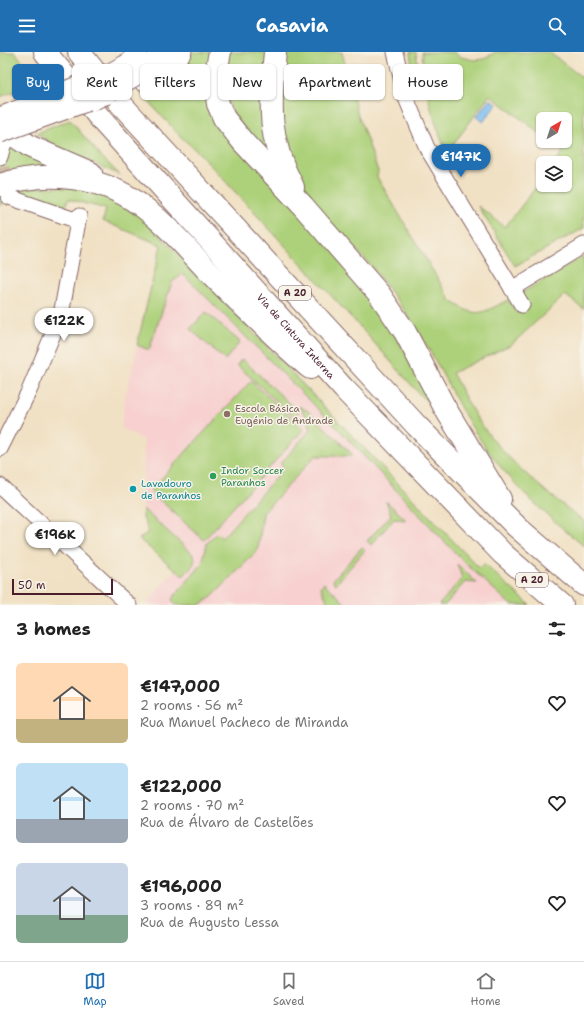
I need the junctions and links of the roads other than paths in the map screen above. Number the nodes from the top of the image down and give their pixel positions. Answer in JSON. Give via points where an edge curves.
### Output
{"nodes":[{"id":1,"x":45,"y":52,"type":"edge"},
{"id":2,"x":79,"y":52,"type":"edge"},
{"id":3,"x":165,"y":52,"type":"edge"},
{"id":4,"x":182,"y":52,"type":"edge"},
{"id":5,"x":220,"y":52,"type":"edge"},
{"id":6,"x":275,"y":52,"type":"edge"},
{"id":7,"x":395,"y":52,"type":"edge"},
{"id":8,"x":136,"y":68,"type":"edge"},
{"id":9,"x":90,"y":100,"type":"edge"},
{"id":10,"x":2,"y":128,"type":"edge"},
{"id":11,"x":2,"y":173,"type":"edge"},
{"id":12,"x":303,"y":206,"type":"junction"},
{"id":13,"x":584,"y":245,"type":"edge"},
{"id":14,"x":512,"y":289,"type":"junction"},
{"id":15,"x":522,"y":305,"type":"dead end"},
{"id":16,"x":344,"y":388,"type":"junction"},
{"id":17,"x":390,"y":437,"type":"junction"},
{"id":18,"x":0,"y":449,"type":"edge"},
{"id":19,"x":0,"y":486,"type":"edge"},
{"id":20,"x":517,"y":527,"type":"junction"},
{"id":21,"x":584,"y":585,"type":"edge"},
{"id":22,"x":129,"y":605,"type":"edge"},
{"id":23,"x":562,"y":605,"type":"edge"}],
"edges":[{"from":1,"to":16,"type":"highway","name":"Via de Cintura Interna","number":"A 20","via":[[105,124]]},
{"from":2,"to":20,"type":"highway","number":"A 20","via":[[121,104],[406,414]]},
{"from":3,"to":8,"type":"highway","via":[[153,64]]},
{"from":4,"to":8,"type":"main road","via":[[164,70]]},
{"from":5,"to":12,"type":"highway","via":[[215,77],[216,91],[224,118]]},
{"from":6,"to":12,"type":"highway","via":[[270,99],[272,131],[283,169]]},
{"from":7,"to":14,"type":"street","via":[[406,98],[420,133],[436,165]]},
{"from":8,"to":10,"type":"main road","bridge":true,"via":[[110,73]]},
{"from":9,"to":10,"type":"main road","bridge":true},
{"from":10,"to":11,"type":"street"},
{"from":10,"to":16,"type":"highway","via":[[56,159],[122,186],[150,203],[283,336]]},
{"from":11,"to":17,"type":"highway","via":[[28,178],[62,177],[98,184],[139,203],[152,213],[279,342]]},
{"from":11,"to":18,"type":"street","via":[[79,218],[61,315],[29,391]]},
{"from":12,"to":20,"type":"highway","via":[[380,296],[405,332],[445,408]]},
{"from":13,"to":14,"type":"street"},
{"from":14,"to":15,"type":"street"},
{"from":16,"to":17,"type":"highway","name":"Via de Cintura Interna","number":"A 20"},
{"from":17,"to":23,"type":"highway","name":"Via de Cintura Interna","number":"A 20","via":[[503,554]]},
{"from":19,"to":22,"type":"street"},
{"from":20,"to":21,"type":"highway","number":"A 20"}]}
